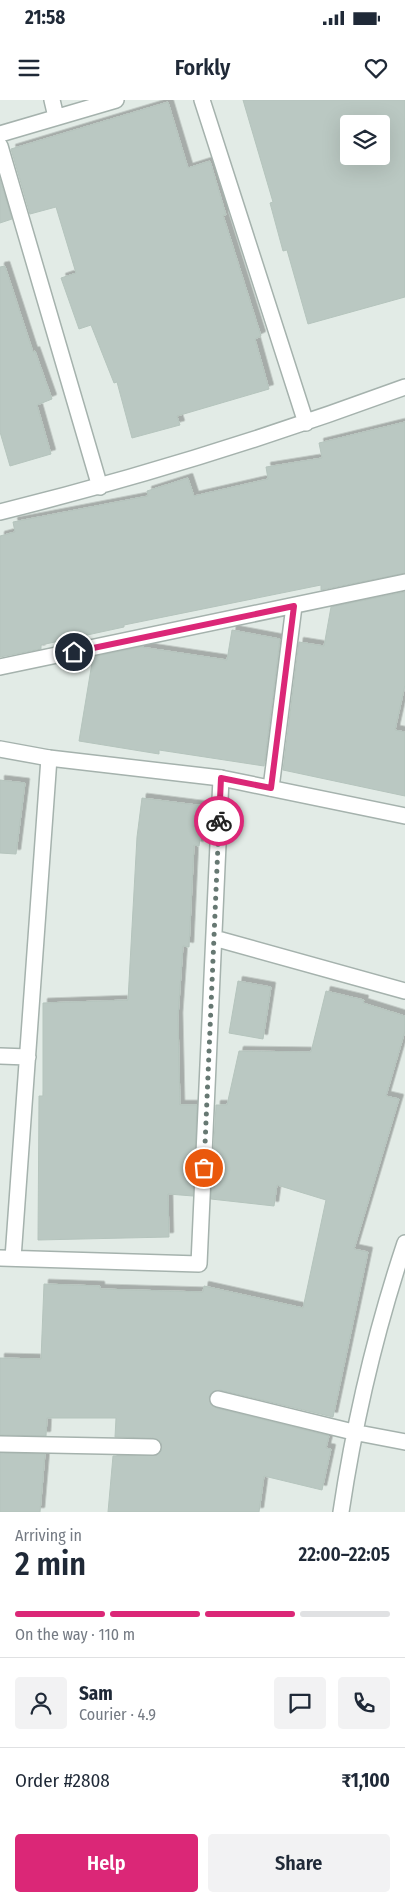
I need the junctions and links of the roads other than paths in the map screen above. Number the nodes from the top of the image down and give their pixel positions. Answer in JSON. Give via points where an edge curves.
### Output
{"nodes":[{"id":1,"x":52,"y":100,"type":"edge"},
{"id":2,"x":116,"y":100,"type":"edge"},
{"id":3,"x":202,"y":100,"type":"edge"},
{"id":4,"x":56,"y":118,"type":"junction"},
{"id":5,"x":0,"y":134,"type":"edge"},
{"id":6,"x":0,"y":146,"type":"edge"},
{"id":7,"x":405,"y":387,"type":"edge"},
{"id":8,"x":306,"y":423,"type":"junction"},
{"id":9,"x":100,"y":487,"type":"junction"},
{"id":10,"x":0,"y":512,"type":"edge"},
{"id":11,"x":405,"y":582,"type":"edge"},
{"id":12,"x":294,"y":606,"type":"junction"},
{"id":13,"x":0,"y":667,"type":"edge"},
{"id":14,"x":0,"y":749,"type":"edge"},
{"id":15,"x":49,"y":758,"type":"junction"},
{"id":16,"x":221,"y":778,"type":"junction"},
{"id":17,"x":271,"y":788,"type":"junction"},
{"id":18,"x":405,"y":816,"type":"edge"},
{"id":19,"x":214,"y":938,"type":"junction"},
{"id":20,"x":405,"y":991,"type":"edge"},
{"id":21,"x":0,"y":1056,"type":"edge"},
{"id":22,"x":28,"y":1057,"type":"junction"},
{"id":23,"x":405,"y":1243,"type":"edge"},
{"id":24,"x":7,"y":1258,"type":"edge"},
{"id":25,"x":218,"y":1399,"type":"dead end"},
{"id":26,"x":353,"y":1432,"type":"junction"},
{"id":27,"x":405,"y":1442,"type":"edge"},
{"id":28,"x":0,"y":1444,"type":"edge"},
{"id":29,"x":153,"y":1447,"type":"dead end"},
{"id":30,"x":341,"y":1512,"type":"edge"}],
"edges":[{"from":1,"to":4,"type":"street"},
{"from":2,"to":4,"type":"street"},
{"from":3,"to":8,"type":"street"},
{"from":4,"to":5,"type":"street"},
{"from":6,"to":9,"type":"street"},
{"from":7,"to":8,"type":"street"},
{"from":8,"to":9,"type":"street"},
{"from":9,"to":10,"type":"street"},
{"from":11,"to":12,"type":"street"},
{"from":12,"to":13,"type":"street"},
{"from":12,"to":17,"type":"street"},
{"from":14,"to":15,"type":"street"},
{"from":15,"to":16,"type":"street"},
{"from":15,"to":22,"type":"street"},
{"from":16,"to":17,"type":"street"},
{"from":16,"to":19,"type":"street"},
{"from":17,"to":18,"type":"street"},
{"from":19,"to":20,"type":"street"},
{"from":19,"to":24,"type":"street","via":[[200,1264]]},
{"from":21,"to":22,"type":"street"},
{"from":22,"to":24,"type":"street"},
{"from":23,"to":26,"type":"street","via":[[382,1311]]},
{"from":25,"to":26,"type":"street"},
{"from":26,"to":27,"type":"street"},
{"from":26,"to":30,"type":"street"},
{"from":28,"to":29,"type":"street"}]}
